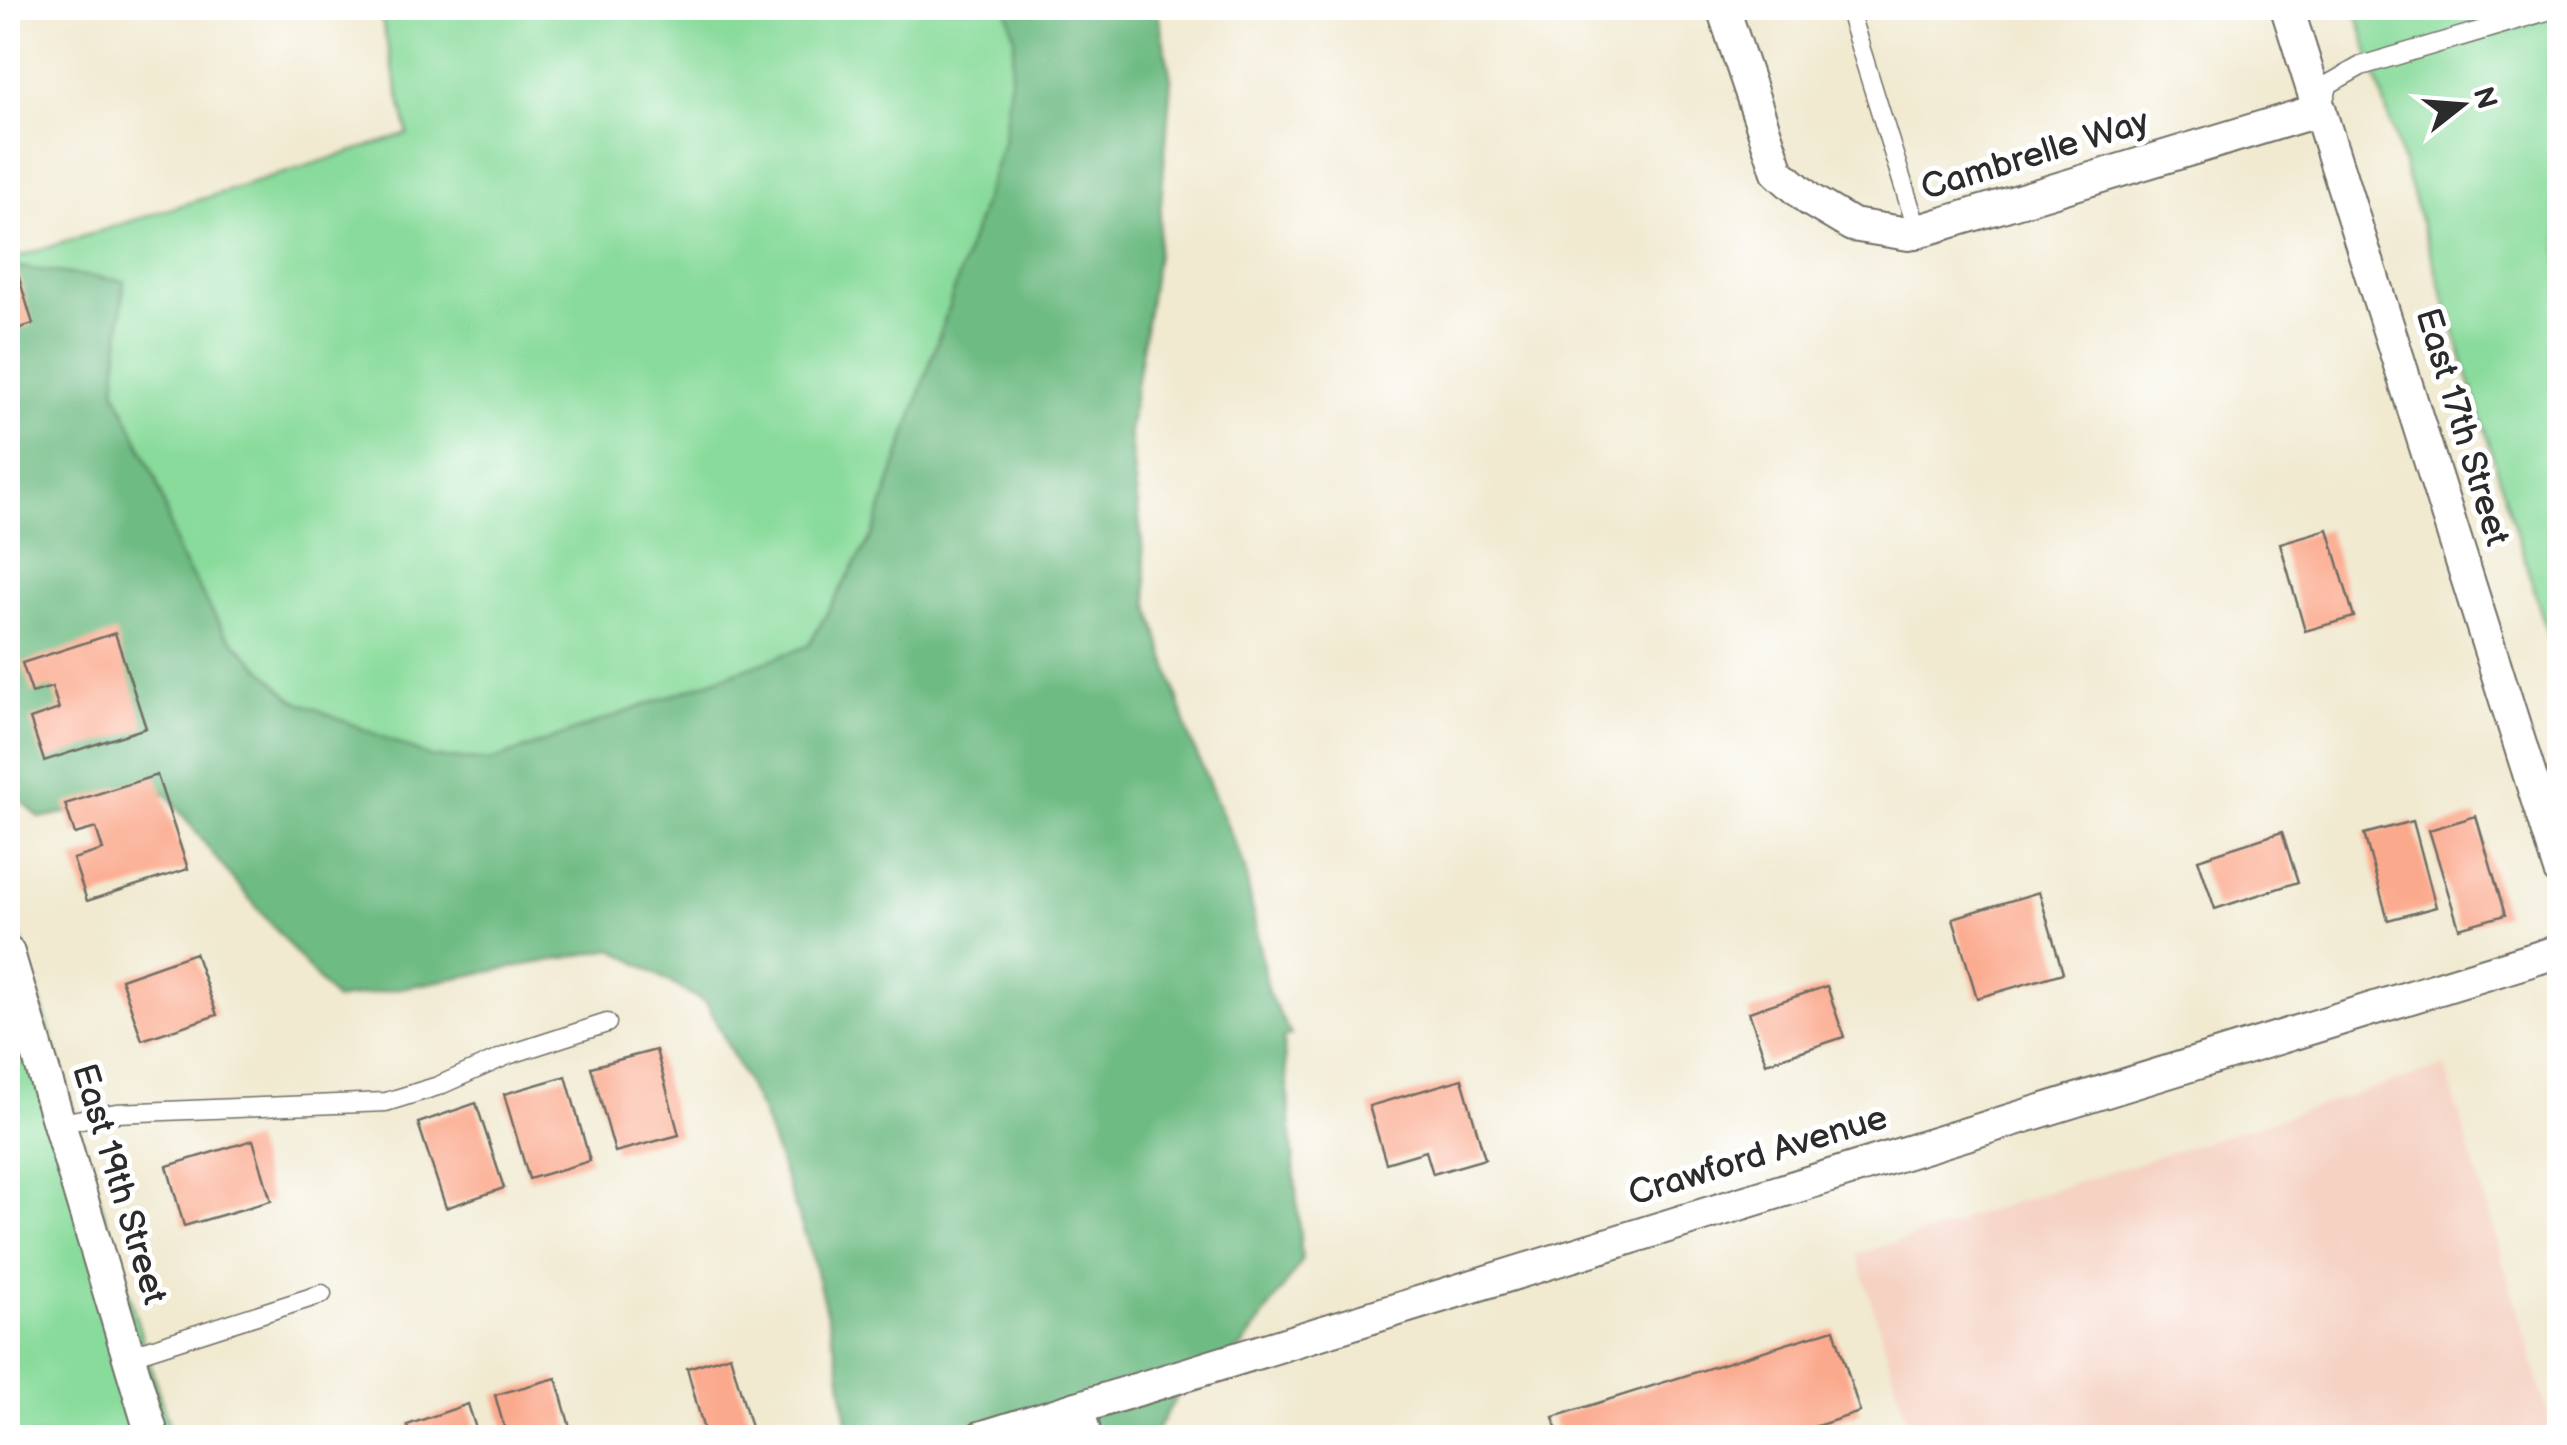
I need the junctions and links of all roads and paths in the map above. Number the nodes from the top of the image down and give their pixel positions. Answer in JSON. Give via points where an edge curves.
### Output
{"nodes":[{"id":1,"x":1723,"y":8,"type":"edge"},
{"id":2,"x":1848,"y":8,"type":"edge"},
{"id":3,"x":2287,"y":8,"type":"edge"},
{"id":4,"x":2557,"y":8,"type":"edge"},
{"id":5,"x":2320,"y":110,"type":"junction"},
{"id":6,"x":1918,"y":232,"type":"junction"},
{"id":7,"x":2560,"y":871,"type":"edge"},
{"id":8,"x":2560,"y":950,"type":"edge"},
{"id":9,"x":8,"y":953,"type":"edge"},
{"id":10,"x":607,"y":1023,"type":"dead end"},
{"id":11,"x":60,"y":1123,"type":"junction"},
{"id":12,"x":322,"y":1294,"type":"dead end"},
{"id":13,"x":129,"y":1356,"type":"junction"},
{"id":14,"x":1081,"y":1422,"type":"edge"},
{"id":15,"x":153,"y":1438,"type":"edge"},
{"id":16,"x":980,"y":1438,"type":"edge"}],
"edges":[{"from":1,"to":6,"type":"street","name":"Cambrelle Way","via":[[1778,172],[1852,225]]},
{"from":2,"to":6,"type":"lane"},
{"from":3,"to":5,"type":"street","name":"East 17th Street"},
{"from":4,"to":5,"type":"lane","via":[[2361,66],[2329,84]]},
{"from":5,"to":6,"type":"street","name":"Cambrelle Way"},
{"from":5,"to":7,"type":"street","name":"East 17th Street"},
{"from":8,"to":14,"type":"street","name":"Crawford Avenue"},
{"from":9,"to":11,"type":"street","name":"East 19th Street"},
{"from":10,"to":11,"type":"lane","via":[[386,1102],[116,1113]]},
{"from":11,"to":13,"type":"street","name":"East 19th Street"},
{"from":12,"to":13,"type":"lane"},
{"from":13,"to":15,"type":"street","name":"East 19th Street"},
{"from":14,"to":16,"type":"street","name":"Crawford Avenue"}]}
